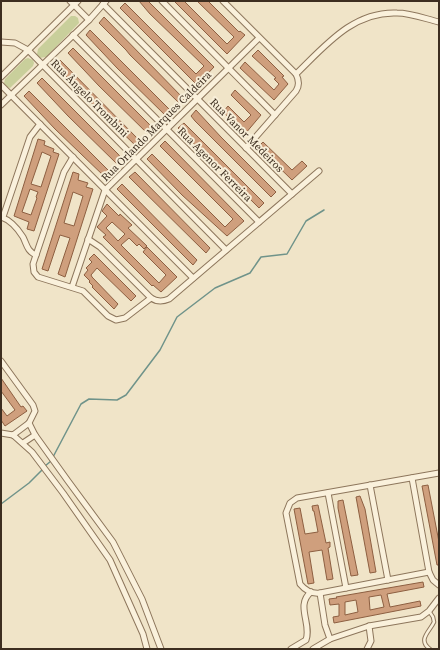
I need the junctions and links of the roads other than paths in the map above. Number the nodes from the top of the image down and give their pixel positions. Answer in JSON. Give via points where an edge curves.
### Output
{"nodes":[{"id":1,"x":70,"y":1,"type":"edge"},
{"id":2,"x":162,"y":1,"type":"edge"},
{"id":3,"x":223,"y":1,"type":"edge"},
{"id":4,"x":76,"y":3,"type":"edge"},
{"id":5,"x":105,"y":3,"type":"edge"},
{"id":6,"x":89,"y":20,"type":"junction"},
{"id":7,"x":439,"y":22,"type":"edge"},
{"id":8,"x":74,"y":35,"type":"junction"},
{"id":9,"x":259,"y":38,"type":"junction"},
{"id":10,"x":1,"y":42,"type":"edge"},
{"id":11,"x":28,"y":50,"type":"junction"},
{"id":12,"x":43,"y":65,"type":"junction"},
{"id":13,"x":228,"y":68,"type":"junction"},
{"id":14,"x":296,"y":74,"type":"junction"},
{"id":15,"x":1,"y":77,"type":"edge"},
{"id":16,"x":1,"y":85,"type":"edge"},
{"id":17,"x":11,"y":95,"type":"junction"},
{"id":18,"x":197,"y":99,"type":"junction"},
{"id":19,"x":1,"y":105,"type":"edge"},
{"id":20,"x":275,"y":115,"type":"junction"},
{"id":21,"x":40,"y":124,"type":"junction"},
{"id":22,"x":167,"y":129,"type":"junction"},
{"id":23,"x":246,"y":148,"type":"junction"},
{"id":24,"x":72,"y":157,"type":"junction"},
{"id":25,"x":136,"y":159,"type":"junction"},
{"id":26,"x":319,"y":171,"type":"dead end"},
{"id":27,"x":105,"y":190,"type":"junction"},
{"id":28,"x":292,"y":194,"type":"junction"},
{"id":29,"x":2,"y":217,"type":"edge"},
{"id":30,"x":258,"y":222,"type":"junction"},
{"id":31,"x":88,"y":239,"type":"junction"},
{"id":32,"x":226,"y":250,"type":"junction"},
{"id":33,"x":36,"y":254,"type":"junction"},
{"id":34,"x":193,"y":278,"type":"junction"},
{"id":35,"x":72,"y":287,"type":"junction"},
{"id":36,"x":151,"y":298,"type":"junction"},
{"id":37,"x":1,"y":361,"type":"edge"},
{"id":38,"x":29,"y":423,"type":"junction"},
{"id":39,"x":1,"y":433,"type":"edge"},
{"id":40,"x":35,"y":434,"type":"junction"},
{"id":41,"x":13,"y":435,"type":"junction"},
{"id":42,"x":23,"y":442,"type":"junction"},
{"id":43,"x":439,"y":473,"type":"edge"},
{"id":44,"x":412,"y":478,"type":"junction"},
{"id":45,"x":370,"y":485,"type":"junction"},
{"id":46,"x":328,"y":493,"type":"junction"},
{"id":47,"x":429,"y":572,"type":"junction"},
{"id":48,"x":388,"y":580,"type":"junction"},
{"id":49,"x":439,"y":585,"type":"edge"},
{"id":50,"x":346,"y":588,"type":"junction"},
{"id":51,"x":310,"y":592,"type":"junction"},
{"id":52,"x":320,"y":593,"type":"junction"},
{"id":53,"x":439,"y":598,"type":"edge"},
{"id":54,"x":429,"y":611,"type":"junction"},
{"id":55,"x":369,"y":626,"type":"junction"},
{"id":56,"x":330,"y":639,"type":"junction"},
{"id":57,"x":367,"y":648,"type":"edge"},
{"id":58,"x":147,"y":649,"type":"edge"},
{"id":59,"x":161,"y":649,"type":"edge"},
{"id":60,"x":291,"y":649,"type":"edge"},
{"id":61,"x":313,"y":649,"type":"edge"},
{"id":62,"x":430,"y":649,"type":"edge"}],
"edges":[{"from":1,"to":4,"type":"street"},
{"from":2,"to":13,"type":"street"},
{"from":3,"to":9,"type":"street"},
{"from":4,"to":6,"type":"street"},
{"from":4,"to":11,"type":"street"},
{"from":5,"to":6,"type":"street"},
{"from":5,"to":18,"type":"street","name":"Rua Vanor Medeiros"},
{"from":6,"to":8,"type":"street"},
{"from":7,"to":14,"type":"street","via":[[399,13],[369,16],[335,36]]},
{"from":8,"to":12,"type":"street"},
{"from":8,"to":22,"type":"street","name":"Rua Agenor Ferreira"},
{"from":9,"to":13,"type":"street","name":"Rua Orlando Marques Caldeira"},
{"from":9,"to":14,"type":"street"},
{"from":10,"to":11,"type":"street","name":"Rua Ângelo Trombini","via":[[15,43]]},
{"from":11,"to":12,"type":"street","name":"Rua Ângelo Trombini"},
{"from":11,"to":15,"type":"street"},
{"from":12,"to":17,"type":"street"},
{"from":12,"to":25,"type":"street","name":"Rua Ângelo Trombini"},
{"from":13,"to":18,"type":"street","name":"Rua Orlando Marques Caldeira"},
{"from":13,"to":20,"type":"street"},
{"from":14,"to":20,"type":"street","via":[[299,82],[297,88]]},
{"from":16,"to":17,"type":"street"},
{"from":17,"to":19,"type":"street"},
{"from":17,"to":21,"type":"street"},
{"from":18,"to":22,"type":"street","name":"Rua Orlando Marques Caldeira"},
{"from":18,"to":23,"type":"street","name":"Rua Vanor Medeiros"},
{"from":20,"to":23,"type":"street"},
{"from":21,"to":24,"type":"street"},
{"from":21,"to":29,"type":"street","via":[[30,138]]},
{"from":22,"to":25,"type":"street","name":"Rua Orlando Marques Caldeira"},
{"from":22,"to":30,"type":"street","name":"Rua Agenor Ferreira"},
{"from":23,"to":28,"type":"street","name":"Rua Vanor Medeiros"},
{"from":24,"to":27,"type":"street"},
{"from":24,"to":33,"type":"street","via":[[64,172]]},
{"from":25,"to":27,"type":"street","name":"Rua Orlando Marques Caldeira"},
{"from":25,"to":32,"type":"street","name":"Rua Ângelo Trombini"},
{"from":26,"to":28,"type":"street"},
{"from":27,"to":31,"type":"street","name":"Rua Orlando Marques Caldeira"},
{"from":27,"to":34,"type":"street"},
{"from":28,"to":30,"type":"street"},
{"from":29,"to":33,"type":"street","via":[[16,228],[28,249]]},
{"from":30,"to":32,"type":"street"},
{"from":31,"to":35,"type":"street","name":"Rua Orlando Marques Caldeira"},
{"from":31,"to":36,"type":"street","via":[[100,247]]},
{"from":32,"to":34,"type":"street"},
{"from":33,"to":35,"type":"street","via":[[33,266],[37,276]]},
{"from":34,"to":36,"type":"street","via":[[166,300]]},
{"from":35,"to":36,"type":"street","via":[[83,291],[108,316],[116,320],[125,318]]},
{"from":37,"to":38,"type":"street","via":[[33,405],[35,411]]},
{"from":38,"to":40,"type":"street"},
{"from":38,"to":41,"type":"street"},
{"from":39,"to":41,"type":"street"},
{"from":40,"to":42,"type":"street"},
{"from":40,"to":59,"type":"street","via":[[113,542],[142,598]]},
{"from":41,"to":42,"type":"street"},
{"from":42,"to":58,"type":"street","via":[[110,560],[143,634]]},
{"from":43,"to":44,"type":"street"},
{"from":44,"to":45,"type":"street"},
{"from":44,"to":47,"type":"street"},
{"from":45,"to":46,"type":"street"},
{"from":45,"to":48,"type":"street"},
{"from":46,"to":50,"type":"street"},
{"from":46,"to":51,"type":"street","via":[[297,498],[292,501],[286,513],[300,584]]},
{"from":47,"to":48,"type":"street"},
{"from":47,"to":49,"type":"street"},
{"from":48,"to":50,"type":"street"},
{"from":50,"to":52,"type":"street"},
{"from":51,"to":52,"type":"street"},
{"from":51,"to":60,"type":"street","via":[[303,605],[308,636]]},
{"from":52,"to":56,"type":"street"},
{"from":53,"to":54,"type":"street"},
{"from":54,"to":55,"type":"street","via":[[418,618]]},
{"from":54,"to":62,"type":"lane","via":[[434,622],[424,638]]},
{"from":55,"to":56,"type":"street"},
{"from":55,"to":57,"type":"street","via":[[371,641]]},
{"from":56,"to":61,"type":"street"}]}
